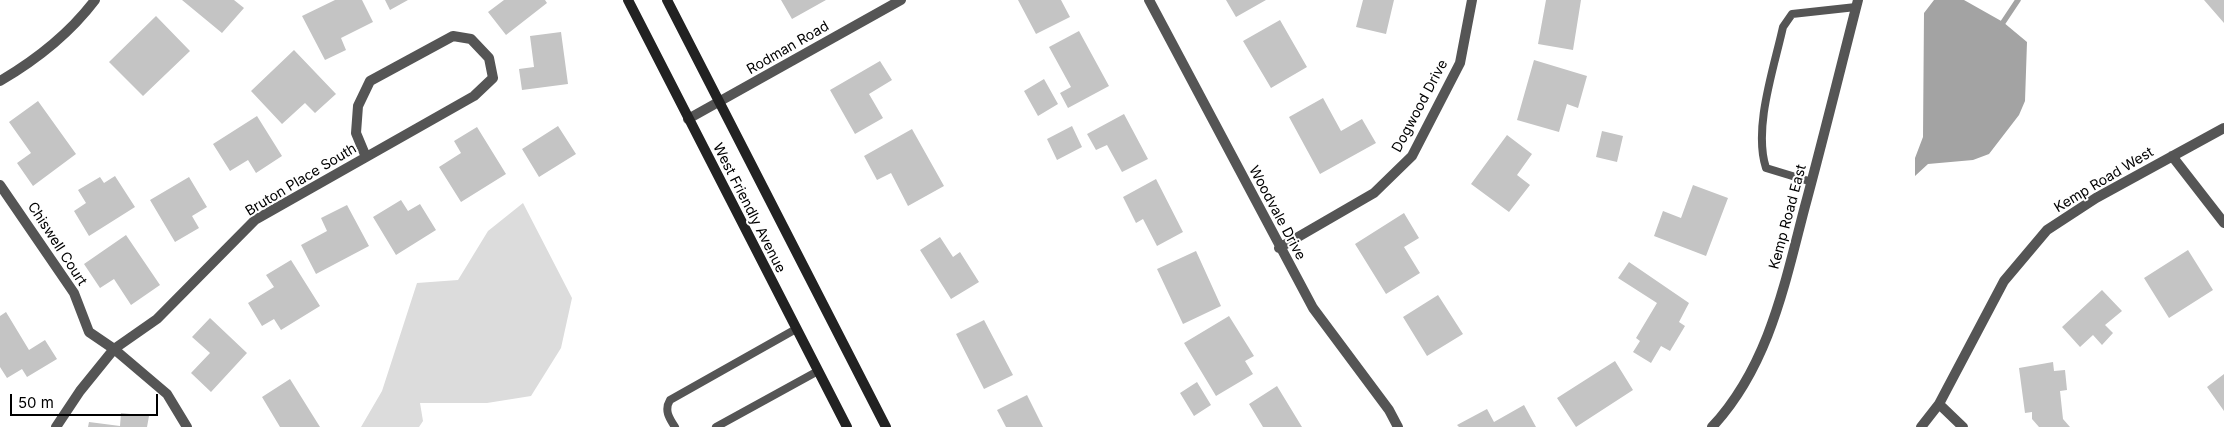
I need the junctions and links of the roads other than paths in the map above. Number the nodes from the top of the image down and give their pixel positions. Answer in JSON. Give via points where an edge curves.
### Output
{"nodes":[{"id":1,"x":95,"y":0,"type":"edge"},
{"id":2,"x":628,"y":0,"type":"edge"},
{"id":3,"x":667,"y":0,"type":"edge"},
{"id":4,"x":901,"y":0,"type":"edge"},
{"id":5,"x":1150,"y":0,"type":"edge"},
{"id":6,"x":1472,"y":0,"type":"edge"},
{"id":7,"x":1857,"y":4,"type":"edge"},
{"id":8,"x":0,"y":81,"type":"edge"},
{"id":9,"x":719,"y":103,"type":"junction"},
{"id":10,"x":688,"y":119,"type":"junction"},
{"id":11,"x":2224,"y":128,"type":"edge"},
{"id":12,"x":2172,"y":156,"type":"junction"},
{"id":13,"x":366,"y":157,"type":"junction"},
{"id":14,"x":1812,"y":182,"type":"junction"},
{"id":15,"x":0,"y":185,"type":"edge"},
{"id":16,"x":2224,"y":223,"type":"edge"},
{"id":17,"x":1279,"y":248,"type":"junction"},
{"id":18,"x":796,"y":328,"type":"junction"},
{"id":19,"x":114,"y":349,"type":"junction"},
{"id":20,"x":818,"y":372,"type":"junction"},
{"id":21,"x":1939,"y":404,"type":"junction"},
{"id":22,"x":56,"y":427,"type":"edge"},
{"id":23,"x":187,"y":427,"type":"edge"},
{"id":24,"x":675,"y":427,"type":"edge"},
{"id":25,"x":716,"y":427,"type":"edge"},
{"id":26,"x":847,"y":427,"type":"edge"},
{"id":27,"x":886,"y":427,"type":"edge"},
{"id":28,"x":1398,"y":427,"type":"edge"},
{"id":29,"x":1712,"y":427,"type":"edge"},
{"id":30,"x":1921,"y":427,"type":"edge"},
{"id":31,"x":1963,"y":427,"type":"edge"}],
"edges":[{"from":1,"to":8,"type":"street","via":[[78,22],[21,69]]},
{"from":2,"to":10,"type":"main road","name":"West Friendly Avenue"},
{"from":3,"to":9,"type":"main road","name":"West Friendly Avenue"},
{"from":4,"to":9,"type":"street","name":"Rodman Road"},
{"from":5,"to":17,"type":"street","name":"Woodvale Drive"},
{"from":6,"to":17,"type":"street","name":"Dogwood Drive","via":[[1460,63],[1412,156],[1374,193]]},
{"from":7,"to":14,"type":"street","name":"Kemp Road East"},
{"from":7,"to":14,"type":"lane","via":[[1792,14],[1783,27],[1761,127],[1763,157],[1766,168]]},
{"from":9,"to":10,"type":"street","name":"Rodman Road"},
{"from":9,"to":27,"type":"main road","name":"West Friendly Avenue"},
{"from":10,"to":18,"type":"main road","name":"West Friendly Avenue"},
{"from":11,"to":12,"type":"street","name":"Kemp Road West"},
{"from":12,"to":16,"type":"street"},
{"from":12,"to":21,"type":"street","name":"Kemp Road West","via":[[2096,198],[2047,230],[2004,281]]},
{"from":13,"to":13,"type":"street","name":"Bruton Place South","via":[[474,96],[493,78],[489,58],[471,39],[453,36],[370,82],[358,106],[356,133]]},
{"from":13,"to":19,"type":"street","name":"Bruton Place South","via":[[255,220],[157,319]]},
{"from":14,"to":29,"type":"street","name":"Kemp Road East","via":[[1778,310],[1754,369],[1728,410]]},
{"from":15,"to":19,"type":"street","name":"Chiswell Court","via":[[74,293],[89,332]]},
{"from":17,"to":28,"type":"street","name":"Woodvale Drive","via":[[1313,308],[1389,410]]},
{"from":18,"to":20,"type":"main road","name":"West Friendly Avenue"},
{"from":18,"to":24,"type":"lane","via":[[670,400],[667,414]]},
{"from":19,"to":22,"type":"street","name":"Bruton Place South"},
{"from":19,"to":23,"type":"street","name":"Chiswell Court","via":[[167,394]]},
{"from":20,"to":25,"type":"lane"},
{"from":20,"to":26,"type":"main road","name":"West Friendly Avenue"},
{"from":21,"to":30,"type":"street","name":"Kemp Road West"},
{"from":21,"to":31,"type":"street"}]}
